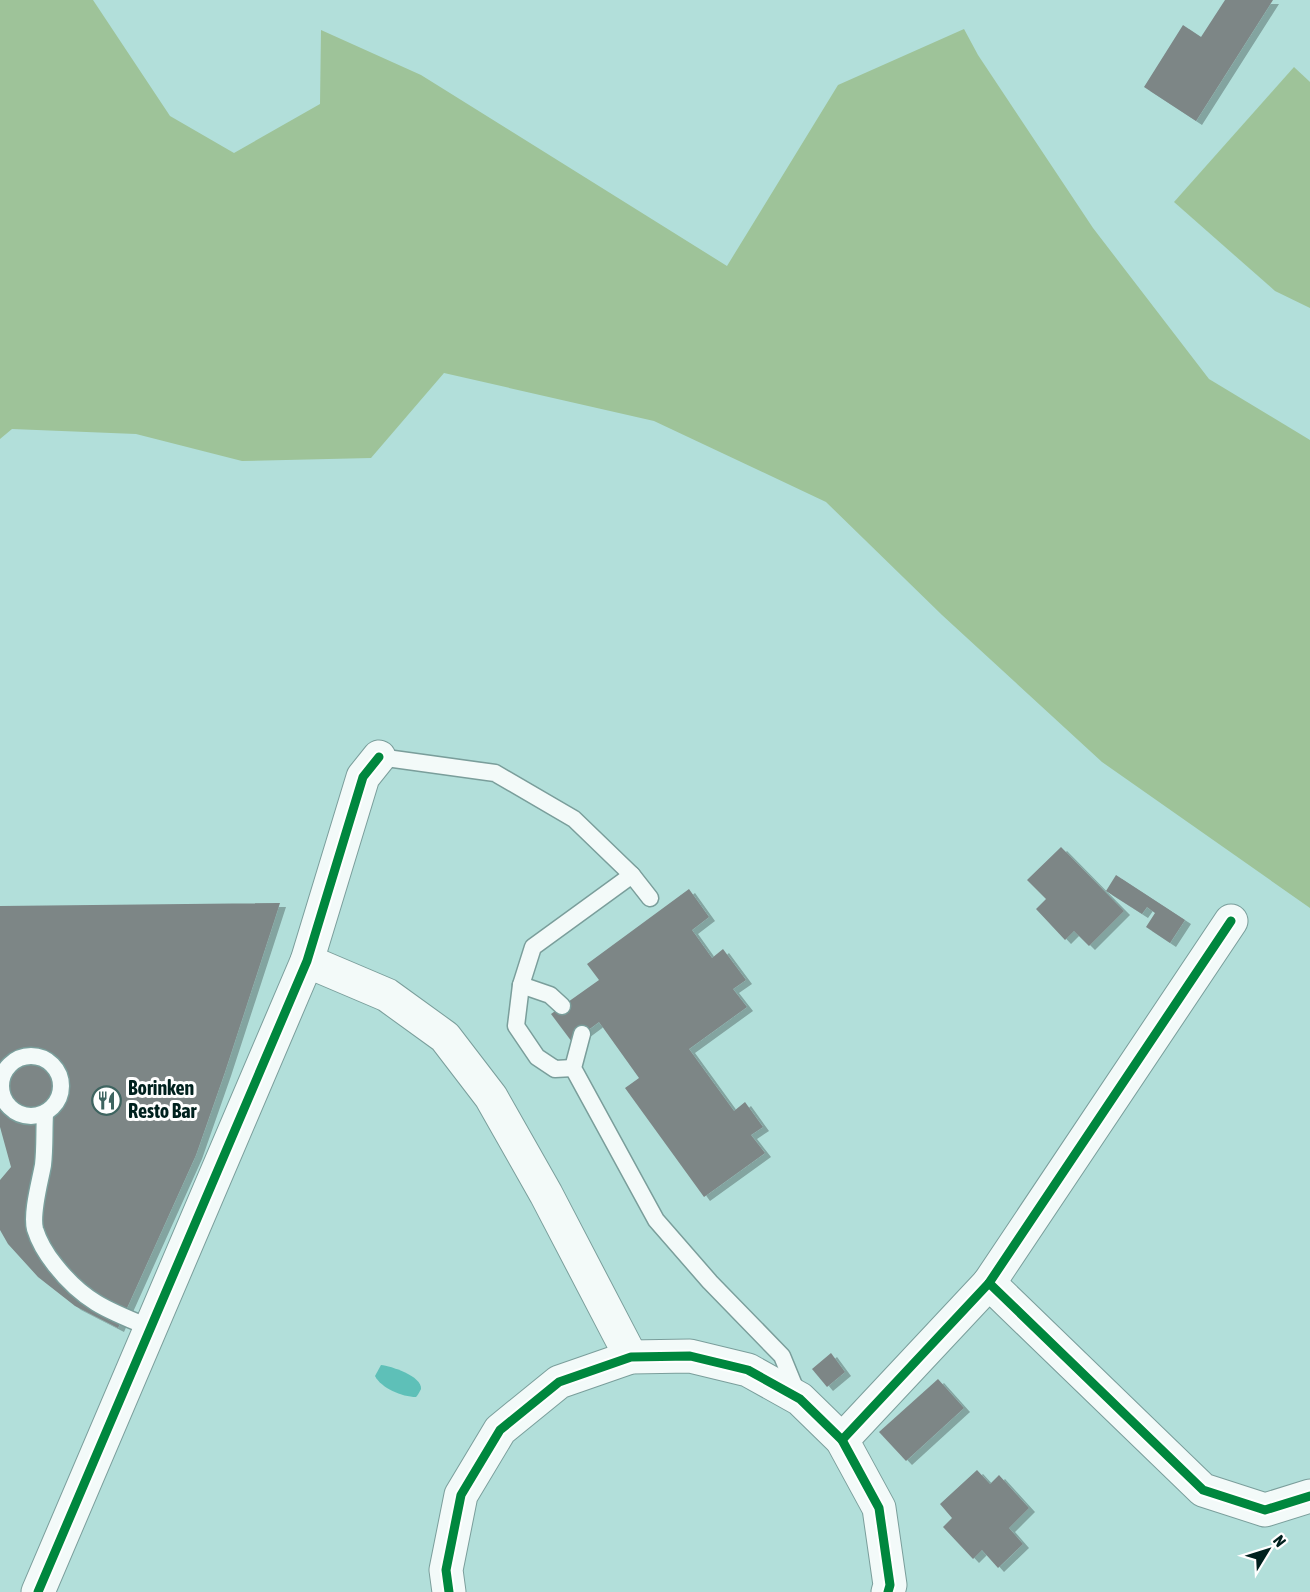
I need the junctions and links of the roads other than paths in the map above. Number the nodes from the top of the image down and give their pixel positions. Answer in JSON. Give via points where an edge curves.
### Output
{"nodes":[{"id":1,"x":380,"y":757,"type":"joint"},
{"id":2,"x":632,"y":875,"type":"junction"},
{"id":3,"x":650,"y":898,"type":"dead end"},
{"id":4,"x":1231,"y":921,"type":"dead end"},
{"id":5,"x":307,"y":961,"type":"junction"},
{"id":6,"x":520,"y":985,"type":"junction"},
{"id":7,"x":562,"y":1006,"type":"dead end"},
{"id":8,"x":582,"y":1034,"type":"dead end"},
{"id":9,"x":5,"y":1062,"type":"edge"},
{"id":10,"x":573,"y":1068,"type":"junction"},
{"id":11,"x":45,"y":1114,"type":"junction"},
{"id":12,"x":989,"y":1283,"type":"junction"},
{"id":13,"x":151,"y":1328,"type":"junction"},
{"id":14,"x":631,"y":1357,"type":"junction"},
{"id":15,"x":800,"y":1399,"type":"junction"},
{"id":16,"x":842,"y":1440,"type":"junction"},
{"id":17,"x":1310,"y":1496,"type":"edge"},
{"id":18,"x":38,"y":1592,"type":"edge"},
{"id":19,"x":449,"y":1592,"type":"edge"},
{"id":20,"x":888,"y":1592,"type":"edge"}],
"edges":[{"from":1,"to":2,"type":"lane","via":[[495,773],[574,819]]},
{"from":1,"to":5,"type":"street","via":[[363,777]]},
{"from":2,"to":3,"type":"lane"},
{"from":2,"to":6,"type":"lane","via":[[533,947]]},
{"from":4,"to":12,"type":"street"},
{"from":5,"to":13,"type":"street"},
{"from":5,"to":14,"type":"street","via":[[387,994],[445,1037],[491,1097]]},
{"from":6,"to":7,"type":"lane","via":[[550,995]]},
{"from":6,"to":10,"type":"lane","via":[[516,1026],[537,1057],[555,1069]]},
{"from":8,"to":10,"type":"lane"},
{"from":9,"to":11,"type":"lane","via":[[1,1084],[4,1099],[14,1112],[30,1117]]},
{"from":9,"to":11,"type":"lane","via":[[34,1055],[49,1060],[59,1072],[62,1088],[57,1103]]},
{"from":10,"to":15,"type":"lane","via":[[656,1220],[782,1356]]},
{"from":11,"to":13,"type":"lane","via":[[35,1228],[46,1254],[68,1282],[90,1300]]},
{"from":12,"to":16,"type":"street"},
{"from":12,"to":17,"type":"street","via":[[1203,1490],[1265,1510]]},
{"from":13,"to":18,"type":"street"},
{"from":14,"to":15,"type":"street","via":[[690,1356],[725,1364],[748,1370]]},
{"from":14,"to":19,"type":"street","via":[[559,1382],[500,1430],[461,1495],[446,1570]]},
{"from":15,"to":16,"type":"street"},
{"from":16,"to":20,"type":"street","via":[[879,1508]]}]}
